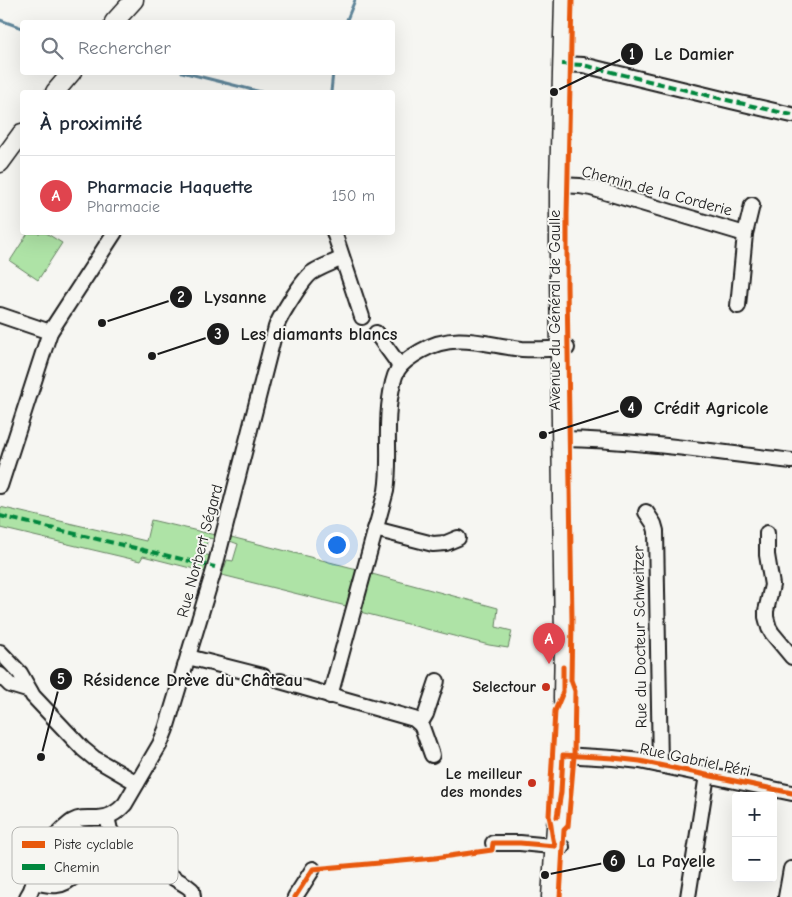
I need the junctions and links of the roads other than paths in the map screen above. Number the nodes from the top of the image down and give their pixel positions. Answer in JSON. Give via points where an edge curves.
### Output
{"nodes":[{"id":1,"x":134,"y":0,"type":"edge"},
{"id":2,"x":564,"y":0,"type":"edge"},
{"id":3,"x":572,"y":0,"type":"edge"},
{"id":4,"x":116,"y":20,"type":"edge"},
{"id":5,"x":566,"y":64,"type":"junction"},
{"id":6,"x":69,"y":75,"type":"edge"},
{"id":7,"x":57,"y":90,"type":"edge"},
{"id":8,"x":792,"y":115,"type":"edge"},
{"id":9,"x":20,"y":136,"type":"edge"},
{"id":10,"x":0,"y":163,"type":"edge"},
{"id":11,"x":564,"y":186,"type":"junction"},
{"id":12,"x":752,"y":205,"type":"dead end"},
{"id":13,"x":745,"y":234,"type":"junction"},
{"id":14,"x":114,"y":235,"type":"edge"},
{"id":15,"x":335,"y":235,"type":"edge"},
{"id":16,"x":342,"y":258,"type":"junction"},
{"id":17,"x":738,"y":306,"type":"dead end"},
{"id":18,"x":0,"y":315,"type":"edge"},
{"id":19,"x":362,"y":317,"type":"dead end"},
{"id":20,"x":50,"y":332,"type":"junction"},
{"id":21,"x":376,"y":334,"type":"dead end"},
{"id":22,"x":564,"y":349,"type":"junction"},
{"id":23,"x":400,"y":366,"type":"junction"},
{"id":24,"x":564,"y":439,"type":"junction"},
{"id":25,"x":792,"y":461,"type":"edge"},
{"id":26,"x":0,"y":486,"type":"edge"},
{"id":27,"x":646,"y":512,"type":"dead end"},
{"id":28,"x":375,"y":529,"type":"junction"},
{"id":29,"x":767,"y":533,"type":"dead end"},
{"id":30,"x":458,"y":538,"type":"dead end"},
{"id":31,"x":0,"y":652,"type":"edge"},
{"id":32,"x":188,"y":657,"type":"junction"},
{"id":33,"x":792,"y":657,"type":"edge"},
{"id":34,"x":0,"y":675,"type":"edge"},
{"id":35,"x":263,"y":676,"type":"dead end"},
{"id":36,"x":280,"y":681,"type":"dead end"},
{"id":37,"x":437,"y":681,"type":"dead end"},
{"id":38,"x":30,"y":692,"type":"junction"},
{"id":39,"x":330,"y":696,"type":"junction"},
{"id":40,"x":420,"y":724,"type":"junction"},
{"id":41,"x":432,"y":755,"type":"dead end"},
{"id":42,"x":563,"y":755,"type":"junction"},
{"id":43,"x":660,"y":765,"type":"junction"},
{"id":44,"x":707,"y":775,"type":"junction"},
{"id":45,"x":137,"y":783,"type":"junction"},
{"id":46,"x":792,"y":793,"type":"edge"},
{"id":47,"x":107,"y":817,"type":"junction"},
{"id":48,"x":65,"y":827,"type":"edge"},
{"id":49,"x":109,"y":827,"type":"edge"},
{"id":50,"x":493,"y":843,"type":"dead end"},
{"id":51,"x":559,"y":847,"type":"junction"},
{"id":52,"x":313,"y":869,"type":"dead end"},
{"id":53,"x":792,"y":869,"type":"edge"},
{"id":54,"x":178,"y":880,"type":"edge"},
{"id":55,"x":33,"y":884,"type":"edge"},
{"id":56,"x":43,"y":884,"type":"edge"},
{"id":57,"x":63,"y":884,"type":"edge"},
{"id":58,"x":27,"y":897,"type":"edge"},
{"id":59,"x":193,"y":897,"type":"edge"},
{"id":60,"x":295,"y":897,"type":"edge"},
{"id":61,"x":551,"y":897,"type":"edge"},
{"id":62,"x":560,"y":897,"type":"edge"},
{"id":63,"x":688,"y":897,"type":"edge"},
{"id":64,"x":786,"y":897,"type":"edge"}],
"edges":[{"from":1,"to":4,"type":"main road"},
{"from":2,"to":5,"type":"main road","name":"Avenue du Général de Gaulle"},
{"from":3,"to":5,"type":"main road","name":"Avenue du Général de Gaulle"},
{"from":5,"to":8,"type":"street","via":[[583,65]]},
{"from":5,"to":11,"type":"main road","name":"Avenue du Général de Gaulle"},
{"from":6,"to":7,"type":"main road"},
{"from":9,"to":10,"type":"main road"},
{"from":11,"to":13,"type":"street","name":"Chemin de la Corderie","via":[[591,188]]},
{"from":11,"to":22,"type":"main road","name":"Avenue du Général de Gaulle"},
{"from":12,"to":13,"type":"street","name":"Chemin de la Corderie"},
{"from":13,"to":17,"type":"street","name":"Chemin de la Corderie"},
{"from":14,"to":20,"type":"street"},
{"from":15,"to":16,"type":"street"},
{"from":16,"to":19,"type":"street"},
{"from":16,"to":32,"type":"street","name":"Rue Norbert Ségard","via":[[308,276],[276,327],[215,567]]},
{"from":18,"to":20,"type":"street"},
{"from":20,"to":26,"type":"street"},
{"from":21,"to":23,"type":"street"},
{"from":22,"to":23,"type":"street","via":[[522,349],[449,341],[430,346]]},
{"from":22,"to":24,"type":"main road","name":"Avenue du Général de Gaulle"},
{"from":23,"to":28,"type":"street","via":[[390,399],[386,491]]},
{"from":24,"to":25,"type":"street"},
{"from":24,"to":42,"type":"main road","name":"Avenue du Général de Gaulle"},
{"from":27,"to":43,"type":"street","name":"Rue du Docteur Schweitzer","via":[[656,531]]},
{"from":28,"to":30,"type":"street","via":[[433,544]]},
{"from":28,"to":39,"type":"street"},
{"from":29,"to":33,"type":"street","via":[[772,585],[766,617],[772,633]]},
{"from":31,"to":38,"type":"street","via":[[20,673]]},
{"from":32,"to":35,"type":"street"},
{"from":32,"to":45,"type":"street","name":"Rue Norbert Ségard","via":[[163,736]]},
{"from":34,"to":38,"type":"street","via":[[10,685]]},
{"from":36,"to":39,"type":"street"},
{"from":37,"to":40,"type":"street"},
{"from":38,"to":45,"type":"street","via":[[89,754]]},
{"from":39,"to":40,"type":"street","via":[[410,718]]},
{"from":40,"to":41,"type":"street"},
{"from":42,"to":43,"type":"street","name":"Rue Gabriel Péri"},
{"from":42,"to":51,"type":"main road","name":"Avenue du Général de Gaulle","via":[[557,813]]},
{"from":43,"to":44,"type":"street","name":"Rue Gabriel Péri"},
{"from":44,"to":46,"type":"street","name":"Rue Gabriel Péri"},
{"from":44,"to":63,"type":"street"},
{"from":45,"to":47,"type":"street","name":"Rue Norbert Ségard","via":[[125,804]]},
{"from":47,"to":48,"type":"street","via":[[78,819]]},
{"from":47,"to":49,"type":"street"},
{"from":50,"to":51,"type":"street"},
{"from":51,"to":61,"type":"main road","name":"Avenue du Général de Gaulle"},
{"from":51,"to":62,"type":"main road","name":"Avenue du Général de Gaulle"},
{"from":52,"to":60,"type":"street"},
{"from":53,"to":64,"type":"street"},
{"from":54,"to":59,"type":"street","via":[[192,890]]},
{"from":55,"to":58,"type":"street"},
{"from":56,"to":57,"type":"street"}]}
